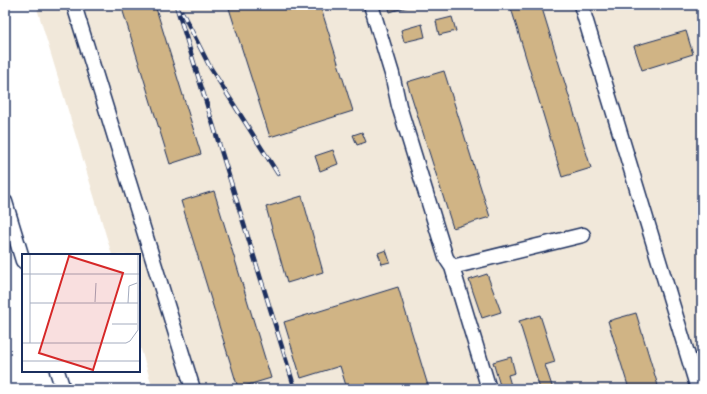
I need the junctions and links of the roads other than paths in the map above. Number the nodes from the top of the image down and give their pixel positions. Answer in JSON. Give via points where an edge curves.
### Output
{"nodes":[{"id":1,"x":74,"y":5,"type":"edge"},
{"id":2,"x":371,"y":5,"type":"edge"},
{"id":3,"x":581,"y":5,"type":"edge"},
{"id":4,"x":5,"y":202,"type":"edge"},
{"id":5,"x":583,"y":235,"type":"dead end"},
{"id":6,"x":22,"y":258,"type":"edge"},
{"id":7,"x":452,"y":267,"type":"junction"},
{"id":8,"x":57,"y":372,"type":"edge"},
{"id":9,"x":63,"y":389,"type":"edge"},
{"id":10,"x":193,"y":389,"type":"edge"},
{"id":11,"x":489,"y":389,"type":"edge"},
{"id":12,"x":698,"y":389,"type":"edge"}],
"edges":[{"from":1,"to":10,"type":"street"},
{"from":2,"to":7,"type":"street","via":[[399,106],[446,258]]},
{"from":3,"to":12,"type":"street"},
{"from":4,"to":6,"type":"street"},
{"from":5,"to":7,"type":"street"},
{"from":7,"to":11,"type":"street"},
{"from":8,"to":9,"type":"street"}]}
